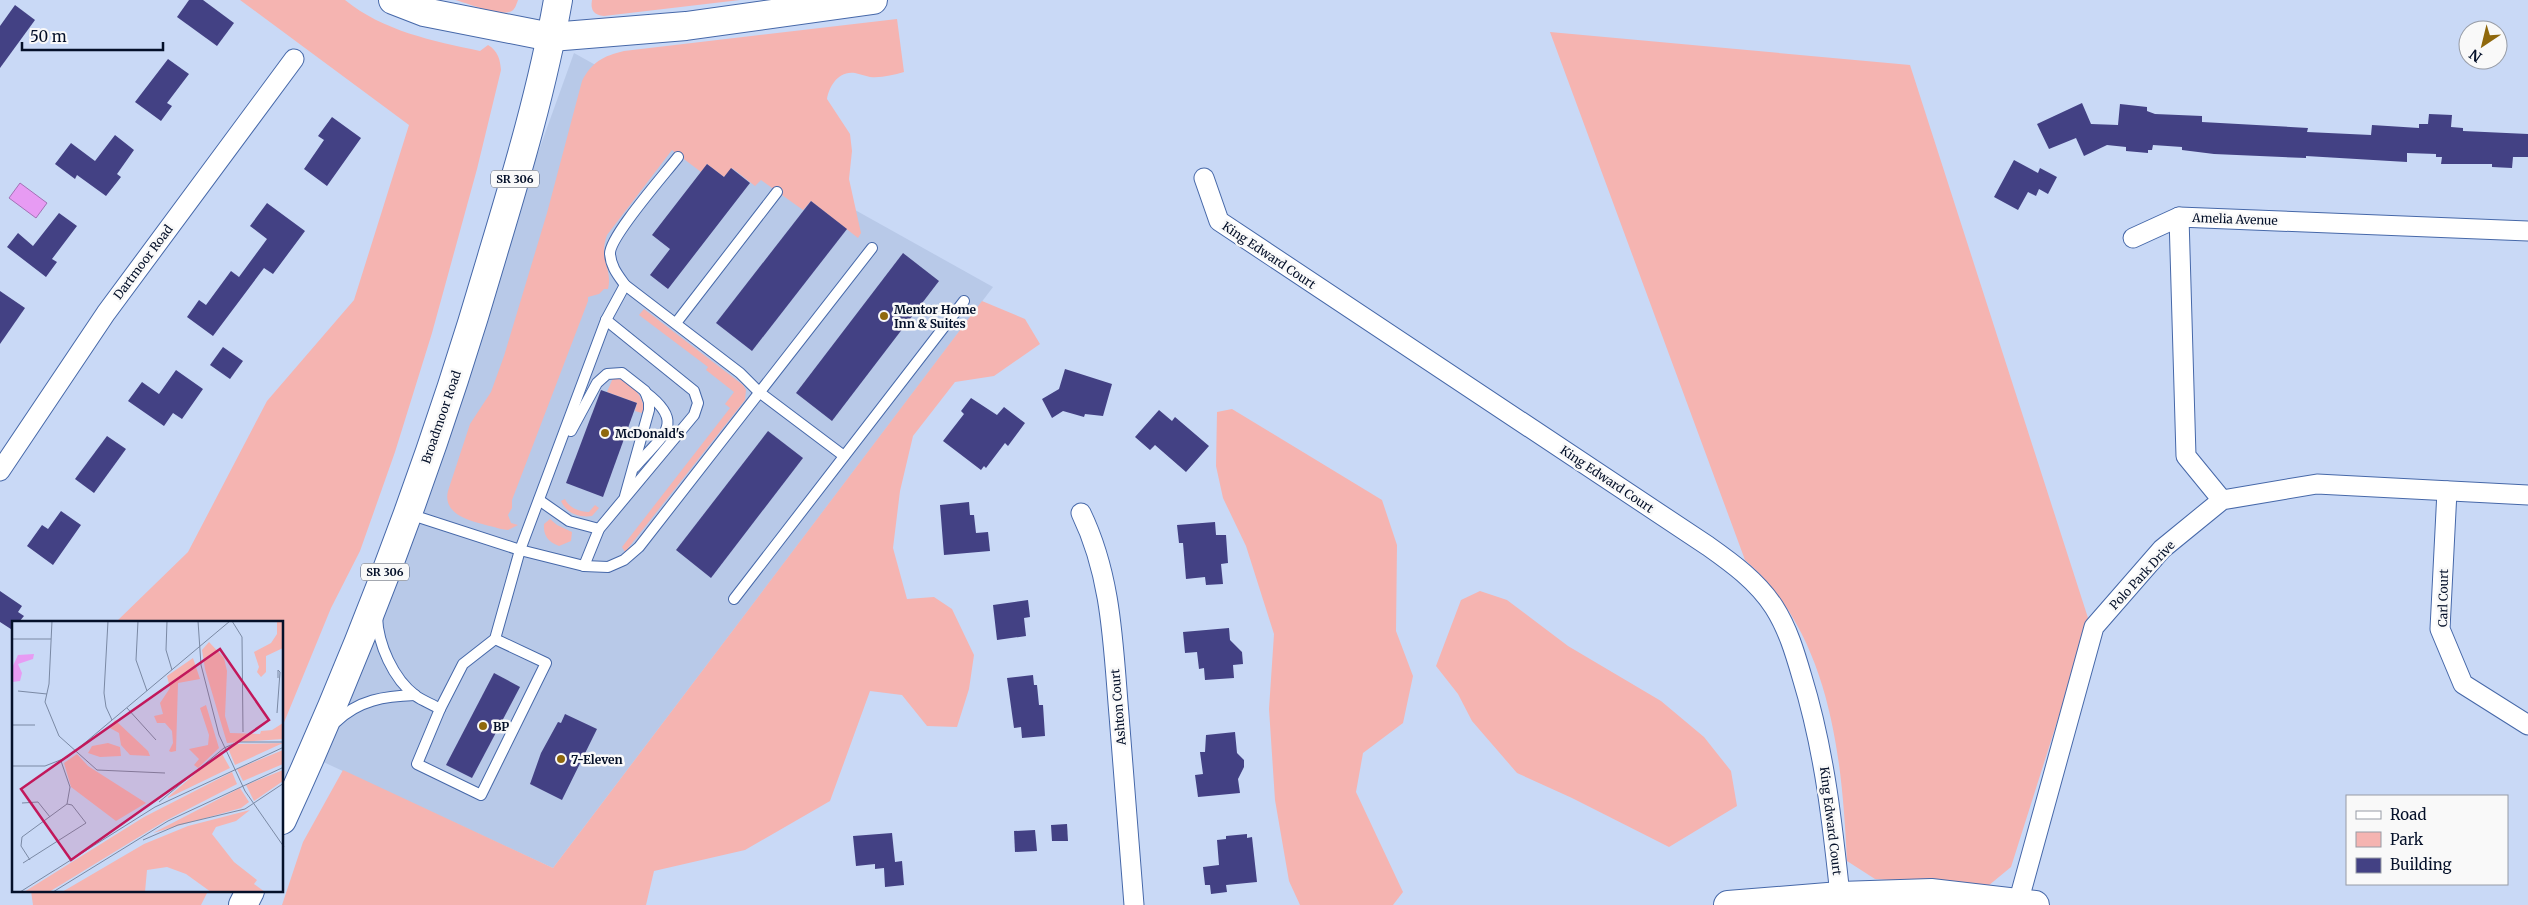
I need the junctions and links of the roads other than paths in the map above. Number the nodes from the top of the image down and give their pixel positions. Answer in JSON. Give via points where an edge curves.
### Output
{"nodes":[{"id":1,"x":393,"y":0,"type":"edge"},
{"id":2,"x":558,"y":0,"type":"edge"},
{"id":3,"x":873,"y":0,"type":"edge"},
{"id":4,"x":551,"y":37,"type":"junction"},
{"id":5,"x":294,"y":59,"type":"dead end"},
{"id":6,"x":678,"y":157,"type":"dead end"},
{"id":7,"x":1204,"y":178,"type":"dead end"},
{"id":8,"x":777,"y":192,"type":"dead end"},
{"id":9,"x":2178,"y":217,"type":"junction"},
{"id":10,"x":2528,"y":231,"type":"edge"},
{"id":11,"x":2133,"y":238,"type":"dead end"},
{"id":12,"x":872,"y":248,"type":"dead end"},
{"id":13,"x":625,"y":285,"type":"junction"},
{"id":14,"x":964,"y":301,"type":"dead end"},
{"id":15,"x":606,"y":320,"type":"junction"},
{"id":16,"x":676,"y":324,"type":"junction"},
{"id":17,"x":644,"y":391,"type":"junction"},
{"id":18,"x":759,"y":392,"type":"junction"},
{"id":19,"x":844,"y":456,"type":"junction"},
{"id":20,"x":554,"y":462,"type":"junction"},
{"id":21,"x":632,"y":470,"type":"junction"},
{"id":22,"x":0,"y":471,"type":"edge"},
{"id":23,"x":2448,"y":491,"type":"junction"},
{"id":24,"x":2528,"y":495,"type":"edge"},
{"id":25,"x":624,"y":499,"type":"junction"},
{"id":26,"x":539,"y":500,"type":"junction"},
{"id":27,"x":2222,"y":500,"type":"junction"},
{"id":28,"x":408,"y":513,"type":"junction"},
{"id":29,"x":1081,"y":513,"type":"dead end"},
{"id":30,"x":599,"y":529,"type":"junction"},
{"id":31,"x":520,"y":550,"type":"junction"},
{"id":32,"x":584,"y":566,"type":"junction"},
{"id":33,"x":376,"y":596,"type":"junction"},
{"id":34,"x":734,"y":599,"type":"dead end"},
{"id":35,"x":495,"y":639,"type":"junction"},
{"id":36,"x":415,"y":695,"type":"junction"},
{"id":37,"x":440,"y":709,"type":"junction"},
{"id":38,"x":2528,"y":725,"type":"edge"},
{"id":39,"x":320,"y":737,"type":"junction"},
{"id":40,"x":284,"y":816,"type":"edge"},
{"id":41,"x":250,"y":892,"type":"edge"},
{"id":42,"x":1840,"y":901,"type":"edge"},
{"id":43,"x":2026,"y":904,"type":"edge"},
{"id":44,"x":243,"y":905,"type":"edge"},
{"id":45,"x":1134,"y":905,"type":"edge"},
{"id":46,"x":1728,"y":905,"type":"edge"}],
"edges":[{"from":1,"to":4,"type":"main road","via":[[424,12]]},
{"from":2,"to":4,"type":"main road","name":"Broadmoor Road","number":"SR 306"},
{"from":3,"to":4,"type":"main road","via":[[686,26]]},
{"from":4,"to":28,"type":"main road","name":"Broadmoor Road","number":"SR 306","via":[[515,178],[474,318]]},
{"from":5,"to":22,"type":"street","name":"Dartmoor Road","via":[[106,313]]},
{"from":6,"to":13,"type":"lane","via":[[616,236],[610,253],[614,269]]},
{"from":7,"to":42,"type":"street","name":"King Edward Court","via":[[1218,221],[1708,546],[1737,567],[1758,588],[1774,607],[1790,636],[1819,737],[1828,786]]},
{"from":8,"to":16,"type":"lane"},
{"from":9,"to":10,"type":"street","name":"Amelia Avenue"},
{"from":9,"to":11,"type":"street"},
{"from":9,"to":27,"type":"street","name":"Amelia Avenue","via":[[2186,456]]},
{"from":12,"to":18,"type":"lane"},
{"from":13,"to":15,"type":"lane"},
{"from":13,"to":16,"type":"lane"},
{"from":14,"to":19,"type":"lane"},
{"from":15,"to":20,"type":"lane"},
{"from":15,"to":25,"type":"lane","via":[[694,391],[698,403],[694,415]]},
{"from":16,"to":18,"type":"lane","via":[[740,373]]},
{"from":17,"to":20,"type":"lane","via":[[622,374],[611,372],[602,377]]},
{"from":17,"to":21,"type":"lane","via":[[649,410]]},
{"from":17,"to":21,"type":"lane","via":[[662,404],[668,412],[669,421],[667,430]]},
{"from":18,"to":19,"type":"lane"},
{"from":18,"to":32,"type":"lane","via":[[639,547],[624,560],[608,567]]},
{"from":19,"to":34,"type":"lane"},
{"from":20,"to":26,"type":"lane"},
{"from":21,"to":25,"type":"lane"},
{"from":23,"to":24,"type":"street"},
{"from":23,"to":27,"type":"street","via":[[2317,484]]},
{"from":23,"to":38,"type":"street","name":"Carl Court","via":[[2440,628],[2463,684]]},
{"from":25,"to":30,"type":"lane"},
{"from":26,"to":30,"type":"lane","via":[[569,521]]},
{"from":26,"to":31,"type":"lane"},
{"from":27,"to":43,"type":"street","name":"Polo Park Drive","via":[[2162,550],[2094,627]]},
{"from":28,"to":31,"type":"lane"},
{"from":28,"to":33,"type":"main road","name":"Broadmoor Road","number":"SR 306"},
{"from":29,"to":45,"type":"street","name":"Ashton Court","via":[[1095,542],[1104,574]]},
{"from":30,"to":32,"type":"lane"},
{"from":31,"to":32,"type":"lane"},
{"from":31,"to":35,"type":"lane"},
{"from":33,"to":36,"type":"lane","via":[[378,628],[386,655]]},
{"from":33,"to":39,"type":"main road","name":"Broadmoor Road","number":"SR 306"},
{"from":35,"to":37,"type":"lane","via":[[463,664]]},
{"from":35,"to":37,"type":"lane","via":[[546,663],[481,795],[417,764]]},
{"from":36,"to":37,"type":"lane"},
{"from":36,"to":39,"type":"lane","via":[[365,702],[343,714]]},
{"from":39,"to":40,"type":"main road","name":"Broadmoor Road","number":"SR 306"},
{"from":41,"to":44,"type":"main road"},
{"from":42,"to":43,"type":"main road","via":[[1931,893]]},
{"from":42,"to":46,"type":"main road"}]}
